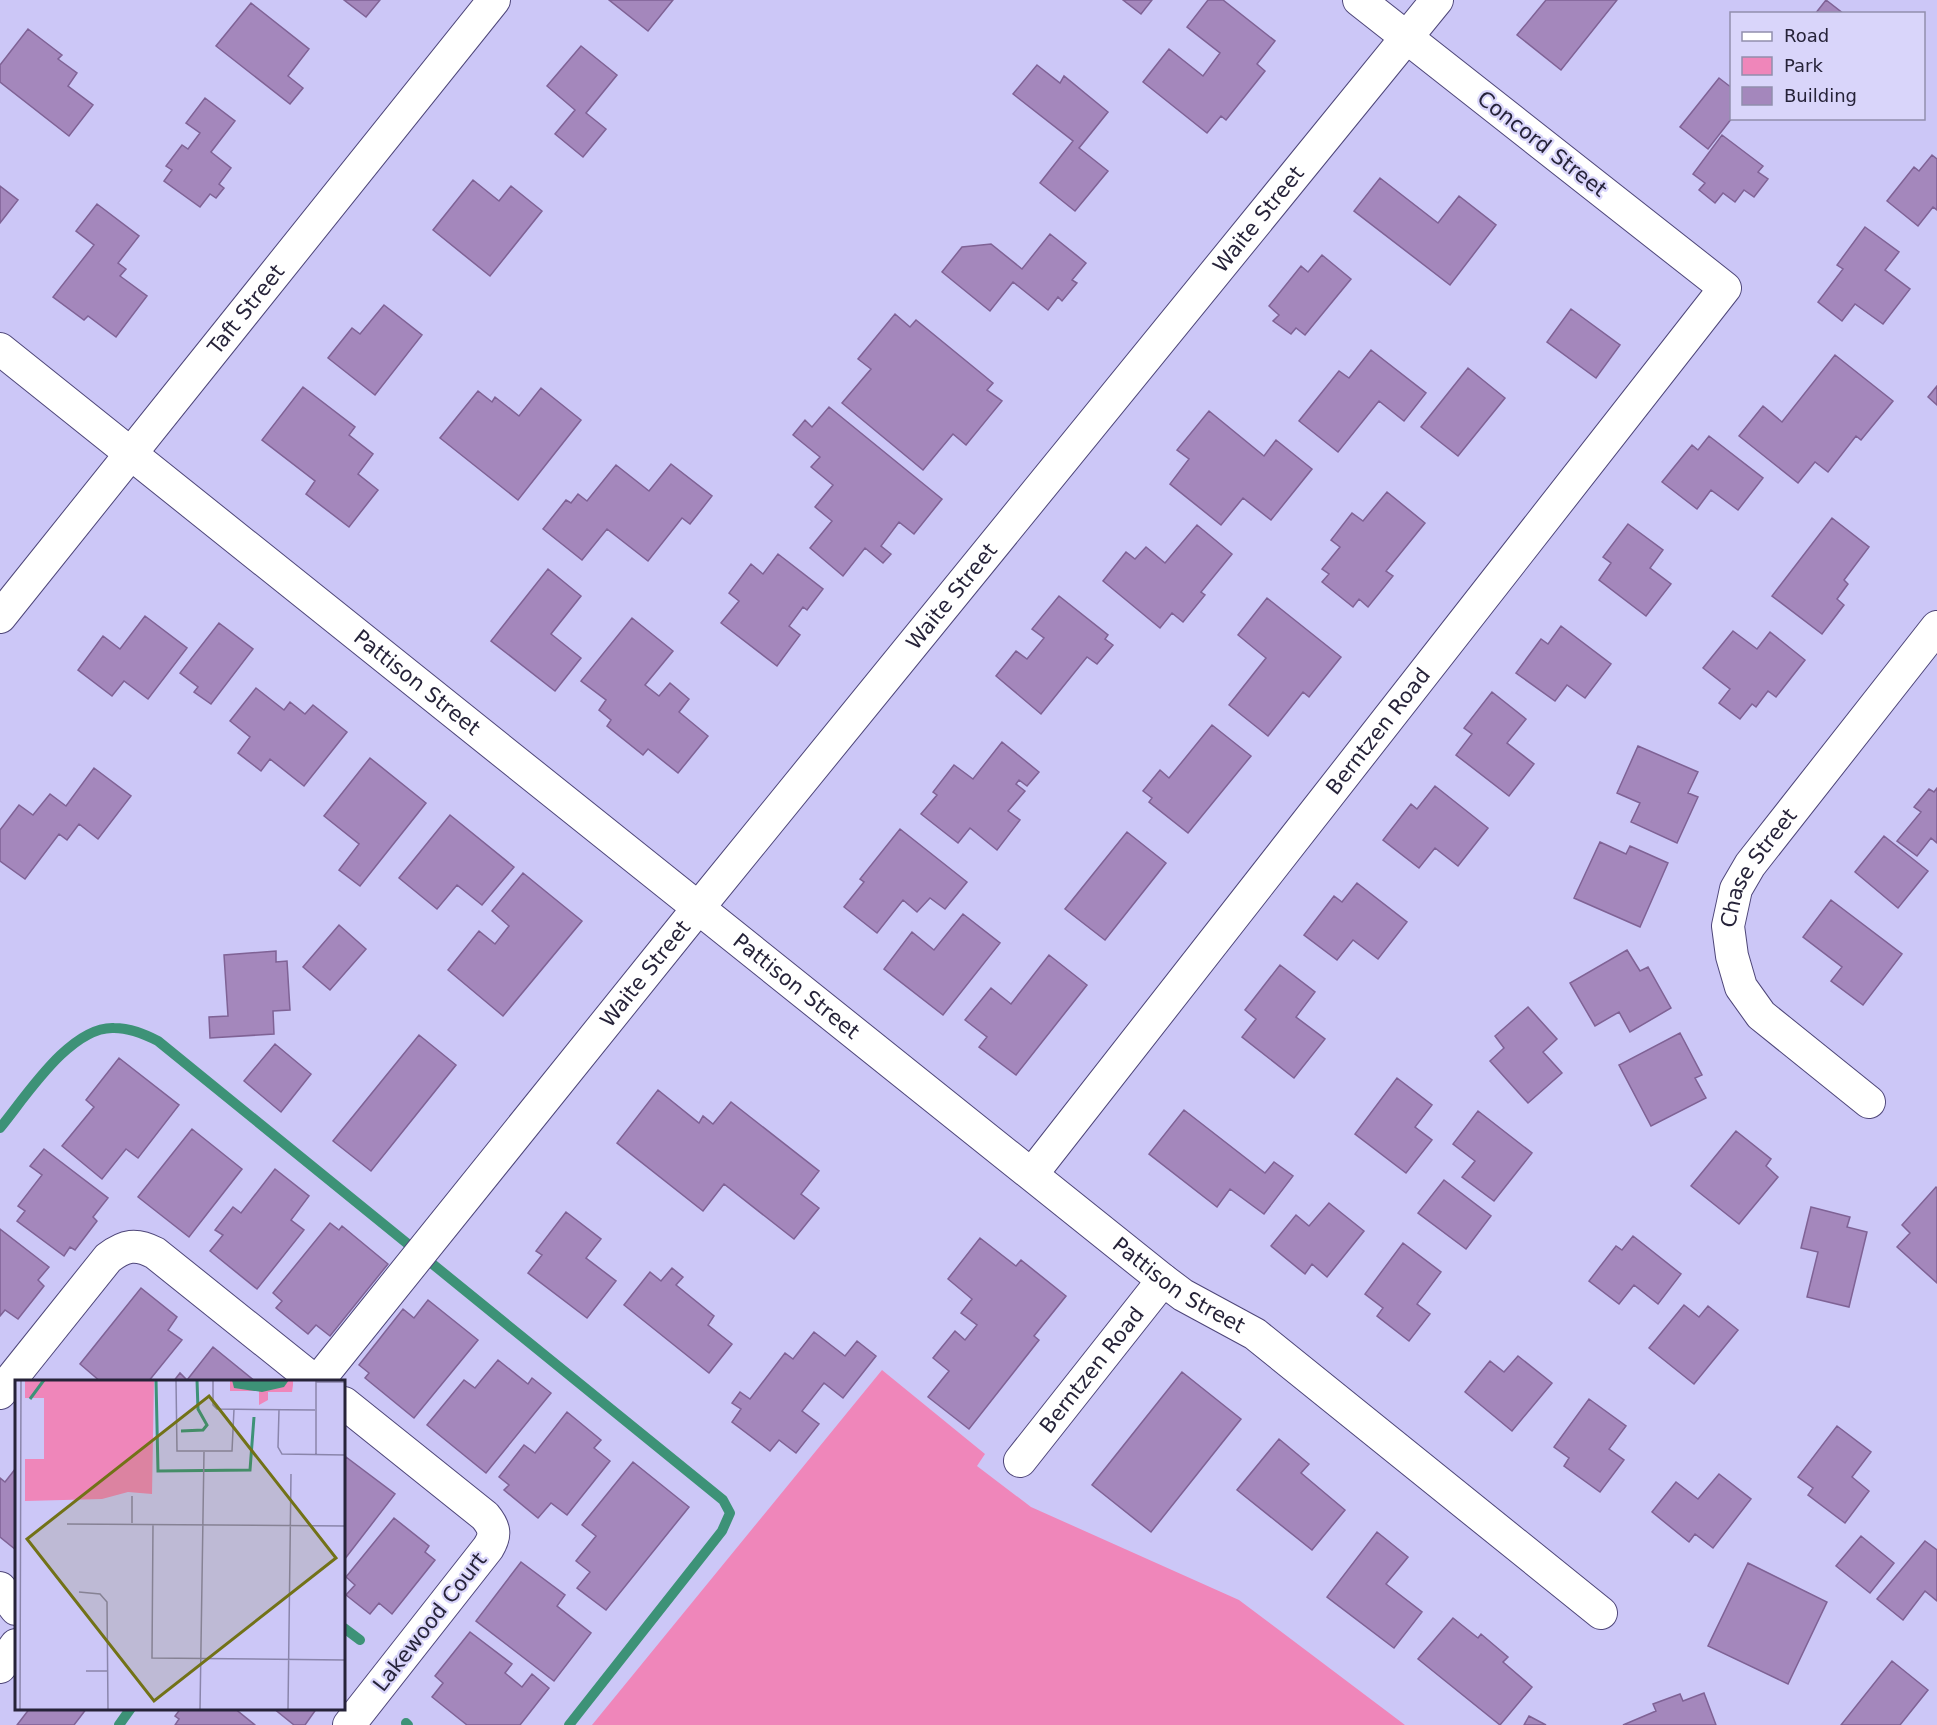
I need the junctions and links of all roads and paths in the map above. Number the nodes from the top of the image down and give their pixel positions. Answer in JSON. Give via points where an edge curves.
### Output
{"nodes":[{"id":1,"x":494,"y":0,"type":"edge"},
{"id":2,"x":1359,"y":0,"type":"edge"},
{"id":3,"x":1437,"y":0,"type":"edge"},
{"id":4,"x":1407,"y":38,"type":"junction"},
{"id":5,"x":1725,"y":288,"type":"joint"},
{"id":6,"x":0,"y":350,"type":"edge"},
{"id":7,"x":130,"y":454,"type":"junction"},
{"id":8,"x":0,"y":618,"type":"edge"},
{"id":9,"x":1937,"y":627,"type":"edge"},
{"id":10,"x":699,"y":908,"type":"junction"},
{"id":11,"x":1869,"y":1102,"type":"dead end"},
{"id":12,"x":1032,"y":1174,"type":"junction"},
{"id":13,"x":1163,"y":1280,"type":"junction"},
{"id":14,"x":314,"y":1380,"type":"edge"},
{"id":15,"x":318,"y":1380,"type":"edge"},
{"id":16,"x":0,"y":1393,"type":"edge"},
{"id":17,"x":345,"y":1404,"type":"edge"},
{"id":18,"x":1020,"y":1461,"type":"dead end"},
{"id":19,"x":0,"y":1588,"type":"edge"},
{"id":20,"x":15,"y":1608,"type":"edge"},
{"id":21,"x":1601,"y":1613,"type":"dead end"},
{"id":22,"x":15,"y":1646,"type":"edge"},
{"id":23,"x":0,"y":1667,"type":"edge"},
{"id":24,"x":349,"y":1725,"type":"edge"}],
"edges":[{"from":1,"to":7,"type":"street","name":"Taft Street"},
{"from":2,"to":4,"type":"street","name":"Concord Street"},
{"from":3,"to":4,"type":"street","name":"Waite Street"},
{"from":4,"to":5,"type":"street","name":"Concord Street"},
{"from":4,"to":10,"type":"street","name":"Waite Street"},
{"from":5,"to":12,"type":"street","name":"Berntzen Road"},
{"from":6,"to":7,"type":"street","name":"Pattison Street"},
{"from":7,"to":8,"type":"street","name":"Taft Street"},
{"from":7,"to":10,"type":"street","name":"Pattison Street"},
{"from":9,"to":11,"type":"street","name":"Chase Street","via":[[1750,865],[1736,889],[1728,926],[1741,987],[1761,1015]]},
{"from":10,"to":12,"type":"street","name":"Pattison Street"},
{"from":10,"to":15,"type":"street","name":"Waite Street"},
{"from":12,"to":13,"type":"street","name":"Pattison Street"},
{"from":13,"to":18,"type":"street","name":"Berntzen Road"},
{"from":13,"to":21,"type":"street","name":"Pattison Street","via":[[1255,1334]]},
{"from":14,"to":16,"type":"street","via":[[155,1253],[132,1245],[120,1248],[108,1258]]},
{"from":17,"to":24,"type":"street","name":"Lakewood Court","via":[[494,1527],[494,1538],[488,1548]]},
{"from":19,"to":20,"type":"street"},
{"from":22,"to":23,"type":"street"}]}
